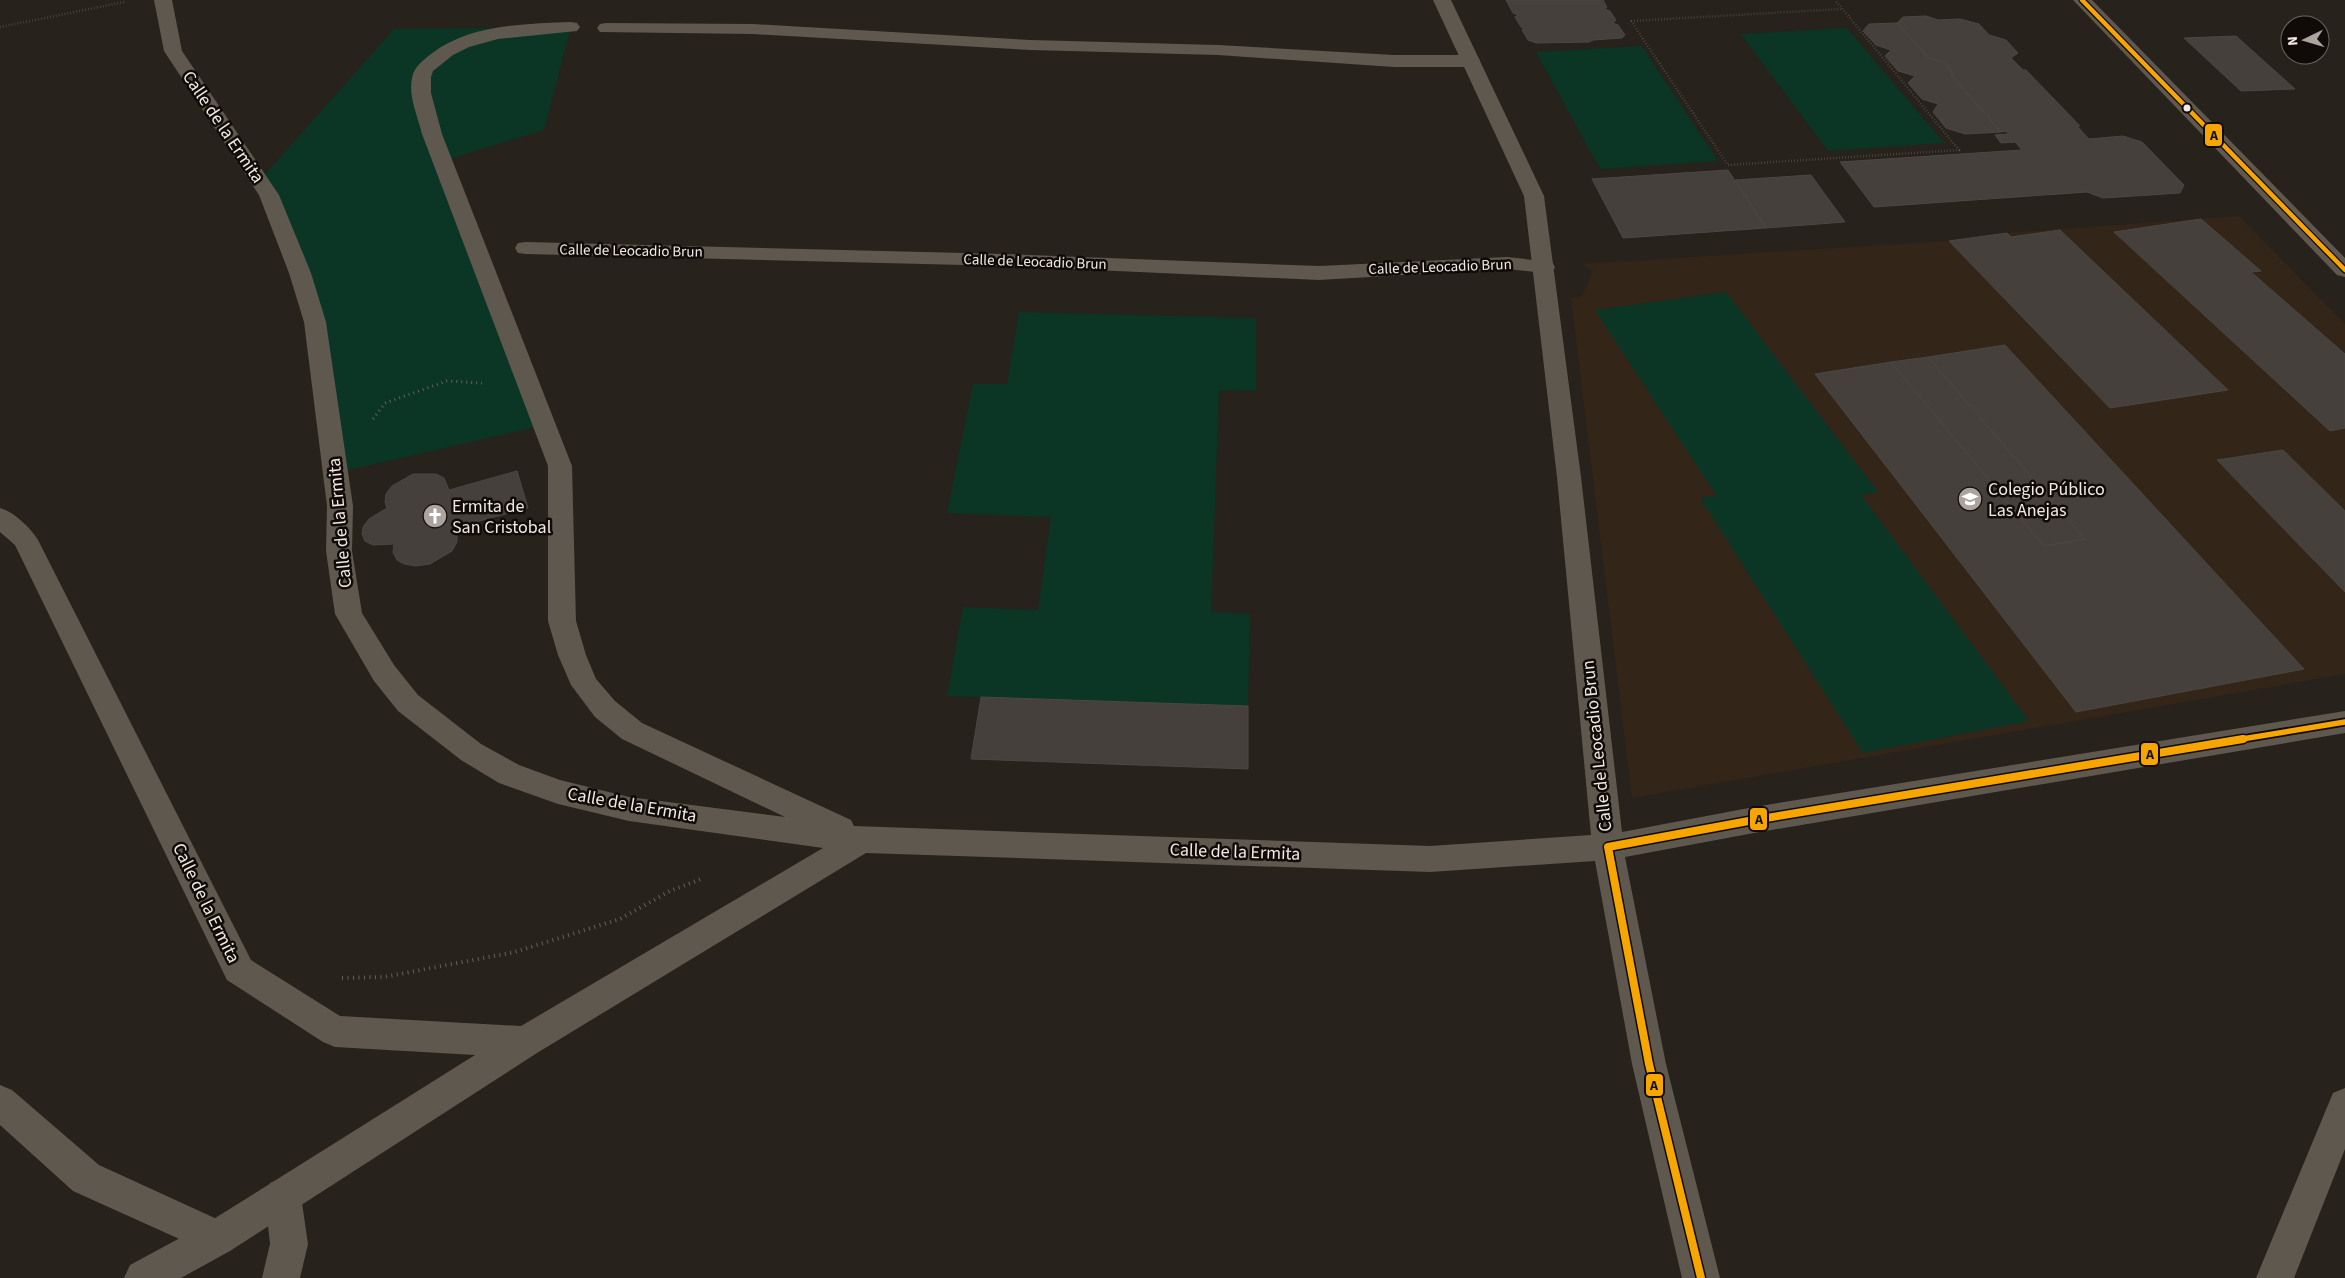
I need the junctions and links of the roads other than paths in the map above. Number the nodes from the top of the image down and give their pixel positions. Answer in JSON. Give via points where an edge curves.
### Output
{"nodes":[{"id":1,"x":163,"y":0,"type":"edge"},
{"id":2,"x":1442,"y":0,"type":"edge"},
{"id":3,"x":2082,"y":0,"type":"edge"},
{"id":4,"x":571,"y":27,"type":"dead end"},
{"id":5,"x":606,"y":28,"type":"dead end"},
{"id":6,"x":1471,"y":61,"type":"junction"},
{"id":7,"x":526,"y":248,"type":"dead end"},
{"id":8,"x":1544,"y":267,"type":"junction"},
{"id":9,"x":2345,"y":270,"type":"edge"},
{"id":10,"x":0,"y":517,"type":"edge"},
{"id":11,"x":2345,"y":722,"type":"edge"},
{"id":12,"x":862,"y":840,"type":"junction"},
{"id":13,"x":1608,"y":846,"type":"junction"},
{"id":14,"x":525,"y":1042,"type":"junction"},
{"id":15,"x":0,"y":1102,"type":"edge"},
{"id":16,"x":2345,"y":1105,"type":"edge"},
{"id":17,"x":283,"y":1196,"type":"junction"},
{"id":18,"x":217,"y":1238,"type":"junction"},
{"id":19,"x":143,"y":1278,"type":"edge"},
{"id":20,"x":281,"y":1278,"type":"edge"},
{"id":21,"x":1701,"y":1278,"type":"edge"},
{"id":22,"x":2275,"y":1278,"type":"edge"}],
"edges":[{"from":1,"to":12,"type":"street","name":"Calle de la Ermita","via":[[172,52],[269,195],[300,273],[316,322],[340,506],[338,551],[349,614],[384,673],[408,703],[471,752],[509,774],[550,789],[629,809]]},
{"from":2,"to":6,"type":"street","name":"Calle de Leocadio Brun"},
{"from":3,"to":9,"type":"street"},
{"from":4,"to":12,"type":"street","name":"Calle de la Ermita","via":[[467,41],[448,49],[424,70],[420,86],[432,134],[560,466],[562,621],[572,656],[585,685],[605,709],[632,731]]},
{"from":5,"to":6,"type":"street","via":[[753,29],[1031,45]]},
{"from":6,"to":8,"type":"street","name":"Calle de Leocadio Brun","via":[[1534,196]]},
{"from":7,"to":8,"type":"street","name":"Calle de Leocadio Brun","via":[[964,259],[1319,273],[1507,263]]},
{"from":8,"to":13,"type":"street","name":"Calle de Leocadio Brun"},
{"from":10,"to":14,"type":"street","name":"Calle de la Ermita","via":[[25,540],[239,970],[335,1031]]},
{"from":11,"to":13,"type":"street","name":"Calle de la Ermita"},
{"from":12,"to":13,"type":"street","name":"Calle de la Ermita","via":[[1430,859]]},
{"from":12,"to":14,"type":"street"},
{"from":13,"to":21,"type":"street","name":"Calle de Leocadio Brun","via":[[1649,1064]]},
{"from":14,"to":17,"type":"street"},
{"from":15,"to":18,"type":"street","via":[[86,1178]]},
{"from":16,"to":22,"type":"street"},
{"from":17,"to":18,"type":"street"},
{"from":17,"to":20,"type":"street","via":[[289,1244]]},
{"from":18,"to":19,"type":"street"}]}
